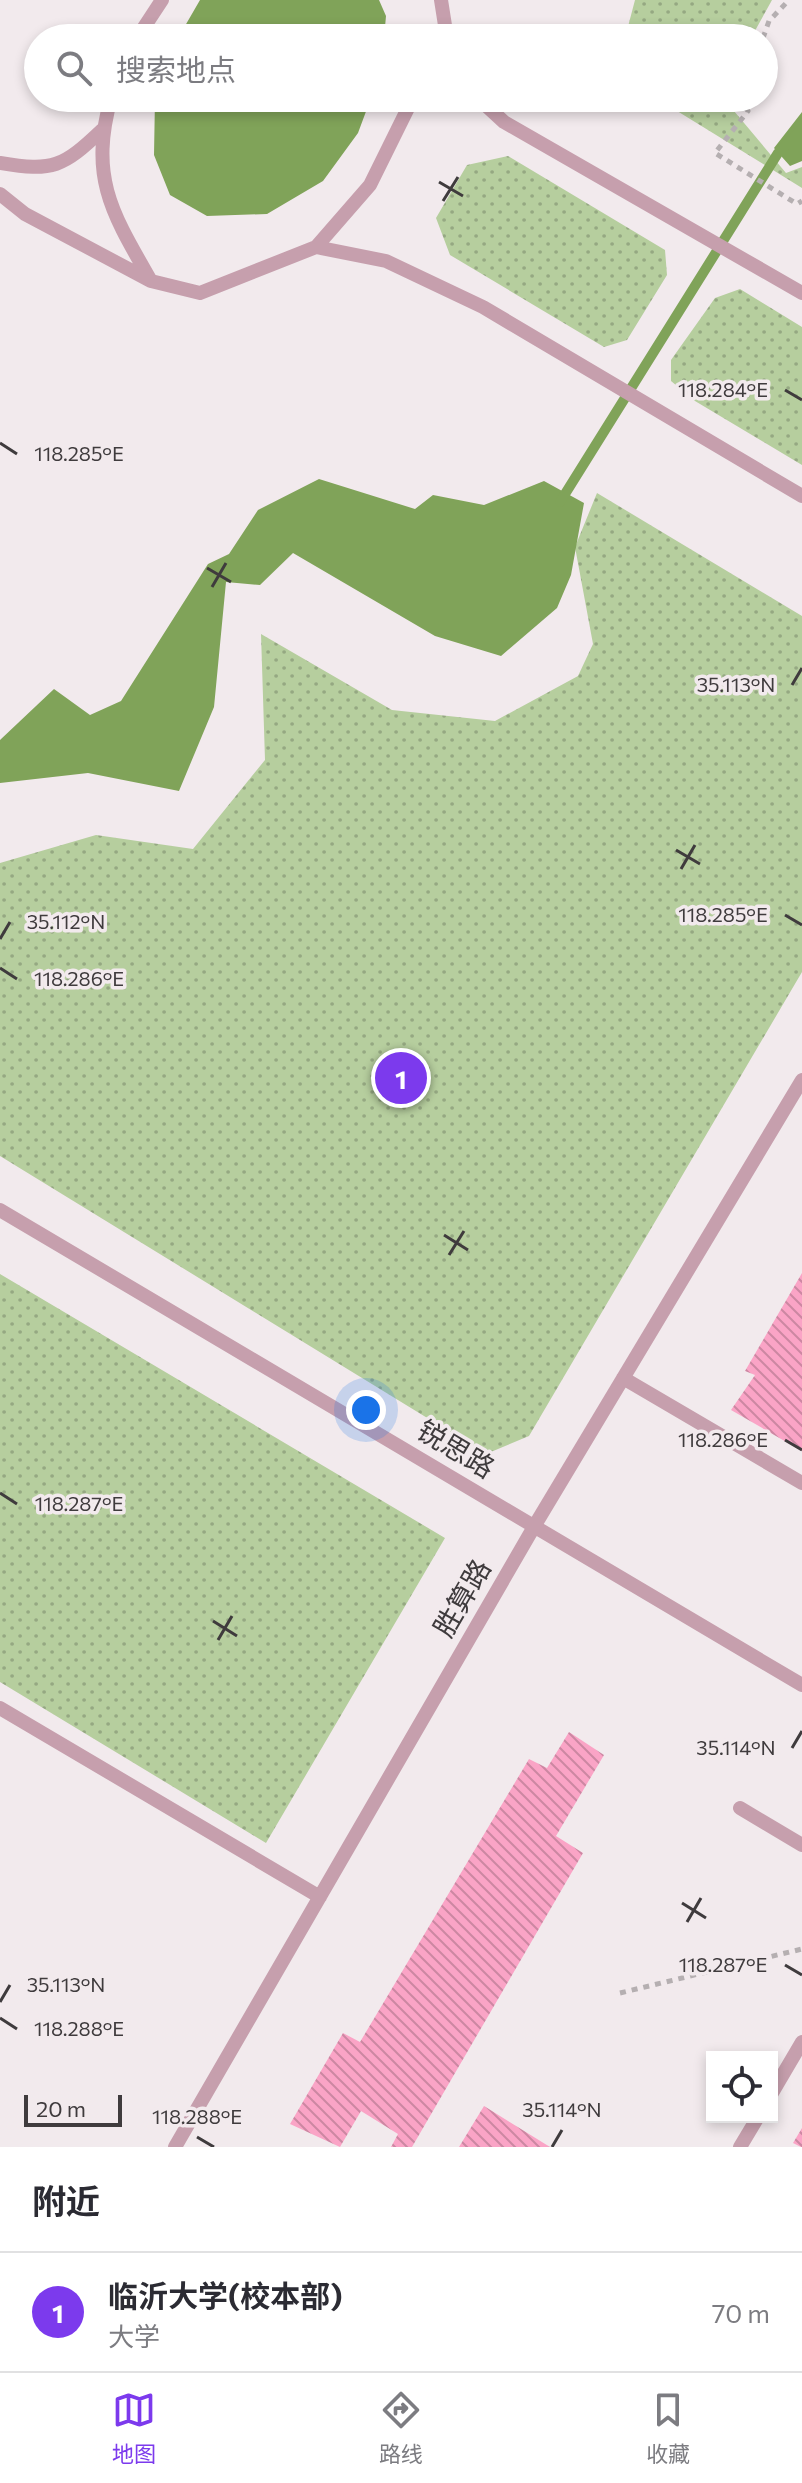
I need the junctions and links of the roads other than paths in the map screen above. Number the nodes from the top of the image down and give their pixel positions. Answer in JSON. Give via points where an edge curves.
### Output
{"nodes":[{"id":1,"x":162,"y":0,"type":"edge"},
{"id":2,"x":441,"y":0,"type":"edge"},
{"id":3,"x":146,"y":24,"type":"edge"},
{"id":4,"x":439,"y":24,"type":"edge"},
{"id":5,"x":445,"y":24,"type":"edge"},
{"id":6,"x":107,"y":112,"type":"edge"},
{"id":7,"x":406,"y":112,"type":"edge"},
{"id":8,"x":493,"y":112,"type":"edge"},
{"id":9,"x":102,"y":130,"type":"junction"},
{"id":10,"x":0,"y":163,"type":"edge"},
{"id":11,"x":0,"y":194,"type":"edge"},
{"id":12,"x":316,"y":247,"type":"junction"},
{"id":13,"x":151,"y":281,"type":"junction"},
{"id":14,"x":802,"y":293,"type":"edge"},
{"id":15,"x":802,"y":496,"type":"edge"},
{"id":16,"x":802,"y":1080,"type":"edge"},
{"id":17,"x":0,"y":1210,"type":"edge"},
{"id":18,"x":623,"y":1378,"type":"junction"},
{"id":19,"x":802,"y":1483,"type":"edge"},
{"id":20,"x":535,"y":1525,"type":"junction"},
{"id":21,"x":802,"y":1685,"type":"edge"},
{"id":22,"x":0,"y":1708,"type":"edge"},
{"id":23,"x":740,"y":1808,"type":"dead end"},
{"id":24,"x":802,"y":1845,"type":"edge"},
{"id":25,"x":320,"y":1897,"type":"junction"},
{"id":26,"x":802,"y":2042,"type":"edge"},
{"id":27,"x":778,"y":2083,"type":"edge"},
{"id":28,"x":754,"y":2123,"type":"edge"},
{"id":29,"x":175,"y":2147,"type":"edge"},
{"id":30,"x":740,"y":2147,"type":"edge"}],
"edges":[{"from":1,"to":3,"type":"lane"},
{"from":2,"to":4,"type":"lane"},
{"from":2,"to":5,"type":"lane"},
{"from":6,"to":9,"type":"lane"},
{"from":7,"to":12,"type":"lane","via":[[370,185]]},
{"from":8,"to":14,"type":"lane"},
{"from":9,"to":10,"type":"lane","via":[[76,155],[40,169]]},
{"from":9,"to":13,"type":"lane","via":[[102,182]]},
{"from":11,"to":13,"type":"lane","via":[[25,214]]},
{"from":12,"to":13,"type":"lane","via":[[200,293]]},
{"from":12,"to":15,"type":"lane","via":[[386,261],[483,307]]},
{"from":16,"to":18,"type":"lane","name":"胜算路"},
{"from":17,"to":20,"type":"lane","name":"锐思路"},
{"from":18,"to":19,"type":"lane"},
{"from":18,"to":20,"type":"lane","name":"胜算路"},
{"from":20,"to":21,"type":"lane","name":"锐思路"},
{"from":20,"to":25,"type":"lane","name":"胜算路"},
{"from":22,"to":25,"type":"lane"},
{"from":23,"to":24,"type":"lane"},
{"from":25,"to":29,"type":"lane","name":"胜算路"},
{"from":26,"to":27,"type":"lane"},
{"from":28,"to":30,"type":"lane"}]}
